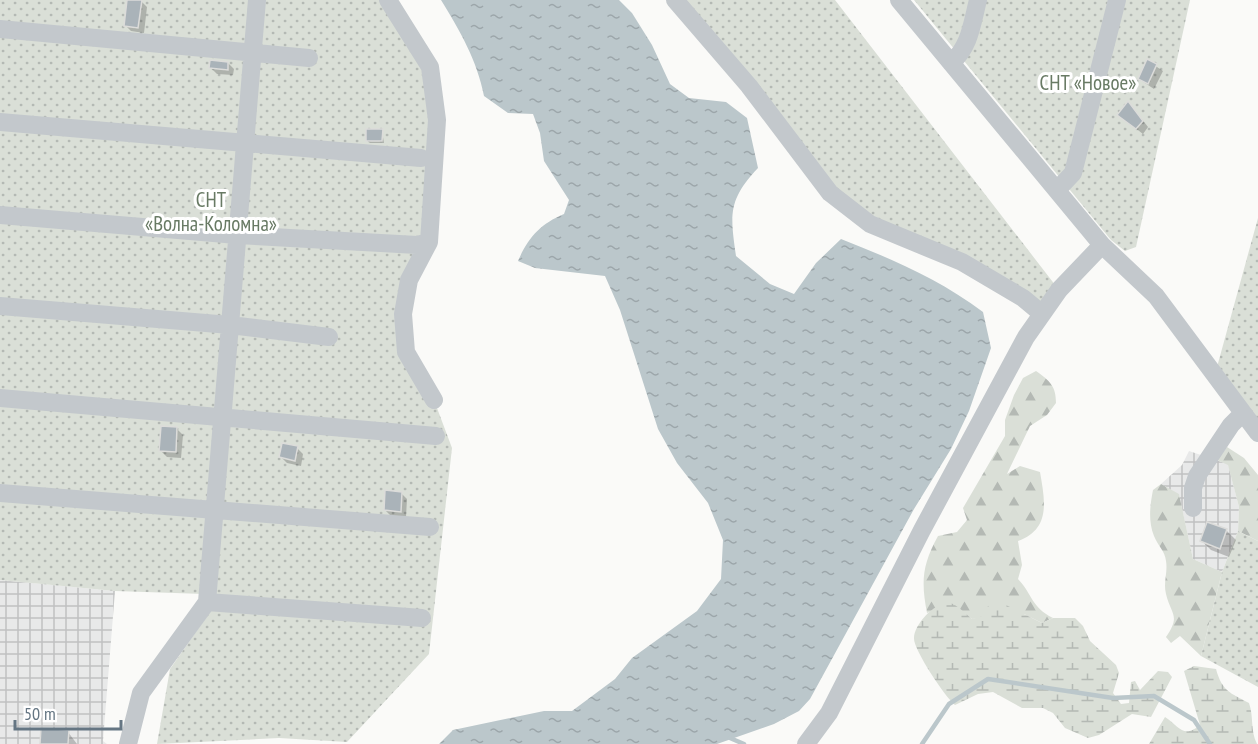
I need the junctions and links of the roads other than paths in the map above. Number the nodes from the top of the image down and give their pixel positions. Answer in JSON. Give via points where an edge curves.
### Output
{"nodes":[{"id":1,"x":257,"y":0,"type":"edge"},
{"id":2,"x":388,"y":0,"type":"edge"},
{"id":3,"x":675,"y":0,"type":"edge"},
{"id":4,"x":900,"y":0,"type":"edge"},
{"id":5,"x":978,"y":0,"type":"edge"},
{"id":6,"x":1118,"y":0,"type":"edge"},
{"id":7,"x":0,"y":29,"type":"edge"},
{"id":8,"x":253,"y":52,"type":"junction"},
{"id":9,"x":309,"y":58,"type":"dead end"},
{"id":10,"x":951,"y":63,"type":"junction"},
{"id":11,"x":0,"y":122,"type":"edge"},
{"id":12,"x":245,"y":143,"type":"junction"},
{"id":13,"x":421,"y":158,"type":"dead end"},
{"id":14,"x":1057,"y":190,"type":"junction"},
{"id":15,"x":0,"y":215,"type":"edge"},
{"id":16,"x":237,"y":235,"type":"junction"},
{"id":17,"x":429,"y":242,"type":"junction"},
{"id":18,"x":1102,"y":244,"type":"junction"},
{"id":19,"x":0,"y":306,"type":"edge"},
{"id":20,"x":1041,"y":313,"type":"junction"},
{"id":21,"x":230,"y":325,"type":"junction"},
{"id":22,"x":329,"y":337,"type":"dead end"},
{"id":23,"x":0,"y":398,"type":"edge"},
{"id":24,"x":434,"y":400,"type":"dead end"},
{"id":25,"x":1243,"y":413,"type":"junction"},
{"id":26,"x":223,"y":418,"type":"junction"},
{"id":27,"x":1258,"y":433,"type":"edge"},
{"id":28,"x":436,"y":436,"type":"dead end"},
{"id":29,"x":0,"y":493,"type":"edge"},
{"id":30,"x":1193,"y":508,"type":"dead end"},
{"id":31,"x":216,"y":509,"type":"junction"},
{"id":32,"x":430,"y":527,"type":"dead end"},
{"id":33,"x":207,"y":602,"type":"junction"},
{"id":34,"x":422,"y":618,"type":"dead end"},
{"id":35,"x":128,"y":744,"type":"edge"},
{"id":36,"x":806,"y":744,"type":"edge"}],
"edges":[{"from":1,"to":8,"type":"street"},
{"from":2,"to":17,"type":"street","via":[[430,67],[437,120]]},
{"from":3,"to":20,"type":"street","via":[[749,86],[830,193],[870,224],[962,262]]},
{"from":4,"to":10,"type":"street"},
{"from":5,"to":10,"type":"street","via":[[968,40],[960,56]]},
{"from":6,"to":14,"type":"street","via":[[1073,173]]},
{"from":7,"to":8,"type":"street"},
{"from":8,"to":9,"type":"street"},
{"from":8,"to":12,"type":"street"},
{"from":10,"to":14,"type":"street"},
{"from":11,"to":12,"type":"street"},
{"from":12,"to":13,"type":"street"},
{"from":12,"to":16,"type":"street"},
{"from":14,"to":18,"type":"street"},
{"from":15,"to":16,"type":"street"},
{"from":16,"to":17,"type":"street","via":[[417,245]]},
{"from":16,"to":21,"type":"street"},
{"from":17,"to":24,"type":"street","via":[[409,280],[403,314],[406,352]]},
{"from":18,"to":20,"type":"street"},
{"from":18,"to":25,"type":"street","via":[[1156,296]]},
{"from":19,"to":21,"type":"street"},
{"from":20,"to":36,"type":"street","via":[[922,530],[829,712]]},
{"from":21,"to":22,"type":"street"},
{"from":21,"to":26,"type":"street"},
{"from":23,"to":26,"type":"street"},
{"from":25,"to":27,"type":"street"},
{"from":25,"to":30,"type":"street","via":[[1197,476]]},
{"from":26,"to":28,"type":"street"},
{"from":26,"to":31,"type":"street"},
{"from":29,"to":31,"type":"street"},
{"from":31,"to":32,"type":"street"},
{"from":31,"to":33,"type":"street"},
{"from":33,"to":34,"type":"street"},
{"from":33,"to":35,"type":"street","via":[[141,693]]}]}
